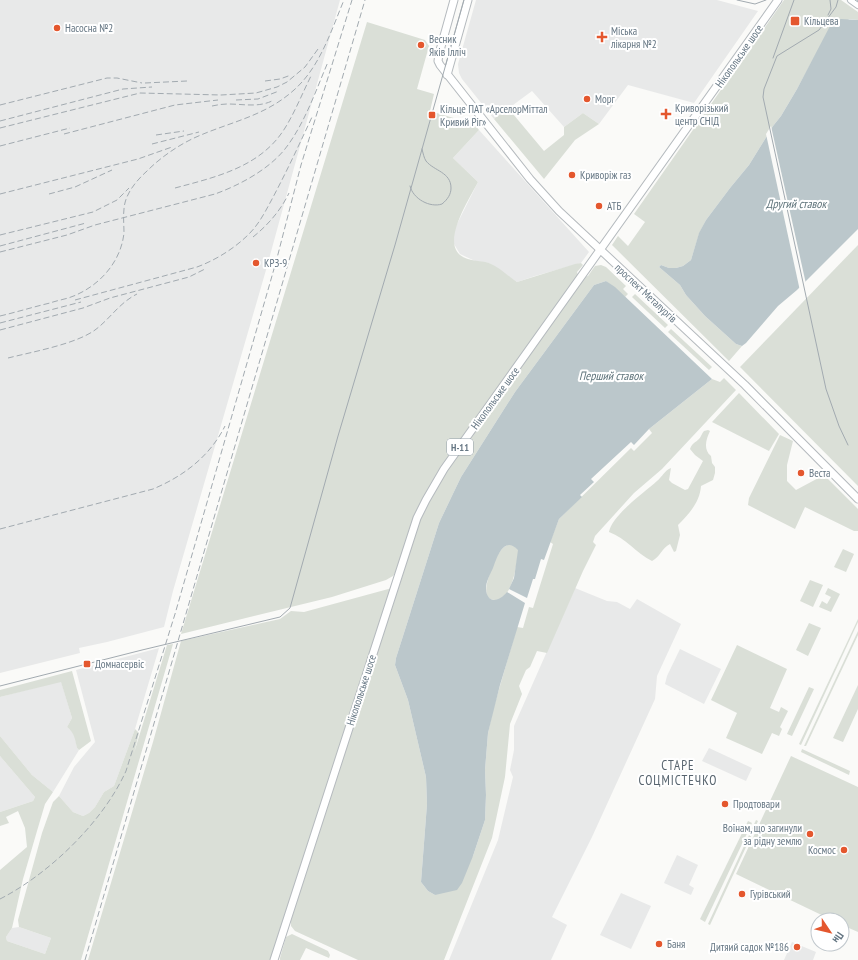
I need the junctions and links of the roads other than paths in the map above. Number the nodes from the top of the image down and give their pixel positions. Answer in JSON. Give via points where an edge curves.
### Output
{"nodes":[{"id":1,"x":454,"y":0,"type":"edge"},
{"id":2,"x":468,"y":0,"type":"edge"},
{"id":3,"x":778,"y":0,"type":"edge"},
{"id":4,"x":851,"y":0,"type":"edge"},
{"id":5,"x":858,"y":5,"type":"edge"},
{"id":6,"x":447,"y":75,"type":"junction"},
{"id":7,"x":601,"y":250,"type":"junction"},
{"id":8,"x":858,"y":499,"type":"edge"},
{"id":9,"x":274,"y":960,"type":"edge"}],
"edges":[{"from":1,"to":6,"type":"main road","name":"проспект Металургів","via":[[438,58]]},
{"from":2,"to":6,"type":"main road"},
{"from":3,"to":7,"type":"main road","name":"Нікопольське шосе","number":"Н-11"},
{"from":4,"to":5,"type":"main road"},
{"from":6,"to":7,"type":"main road","name":"проспект Металургів","via":[[545,196]]},
{"from":7,"to":8,"type":"main road","name":"проспект Металургів","via":[[745,385]]},
{"from":7,"to":9,"type":"main road","name":"Нікопольське шосе","number":"Н-11","via":[[444,469],[426,500],[415,525]]}]}
